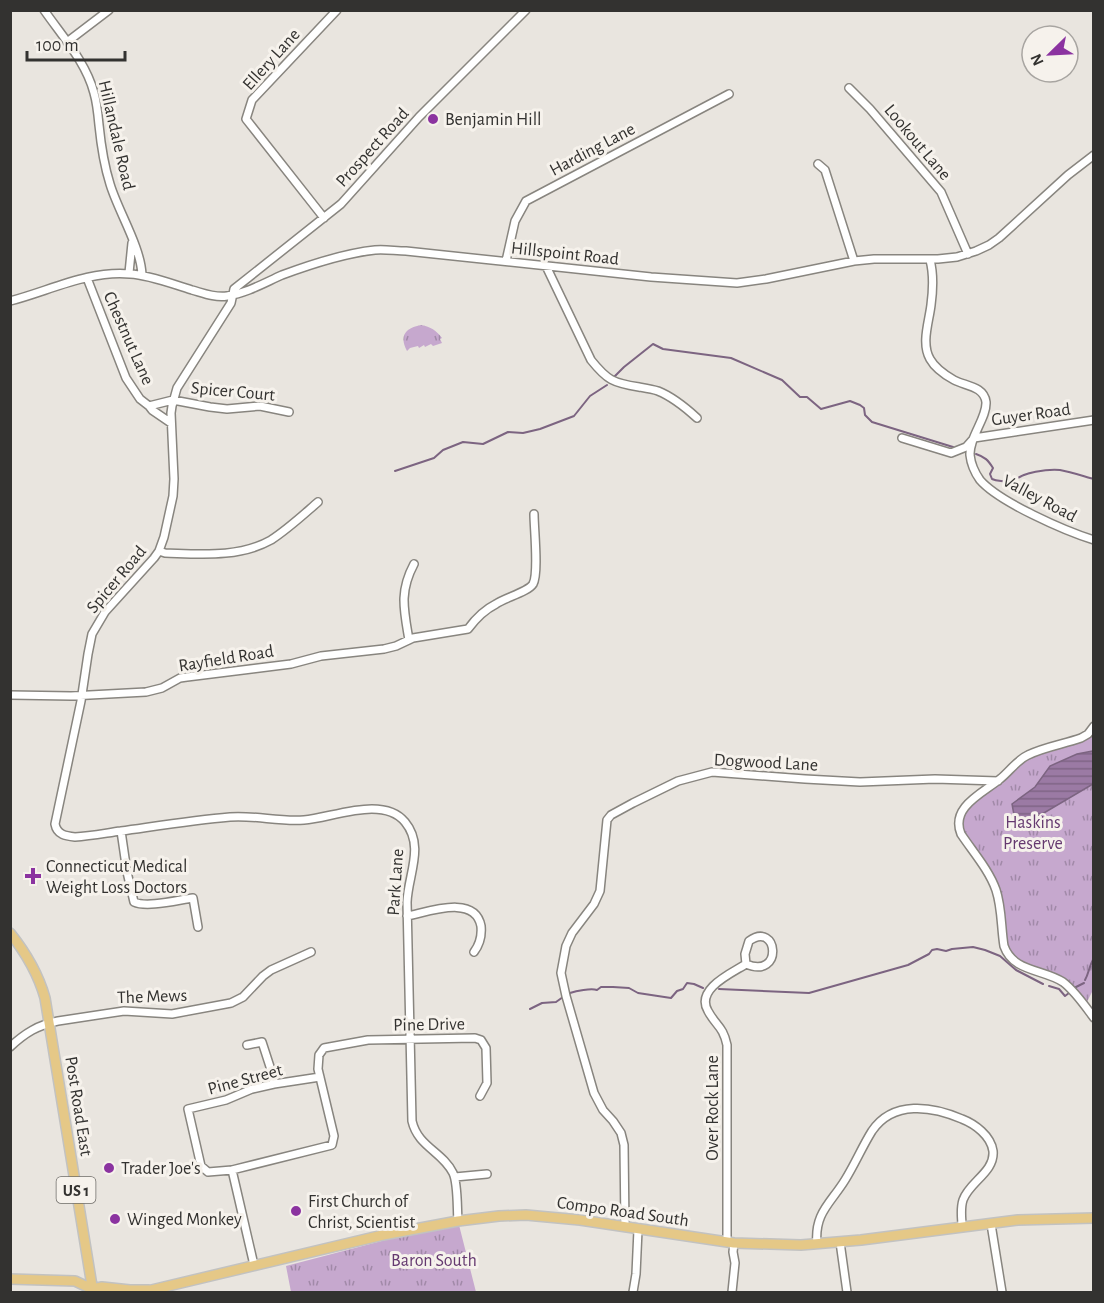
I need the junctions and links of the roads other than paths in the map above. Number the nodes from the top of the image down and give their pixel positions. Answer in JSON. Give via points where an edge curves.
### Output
{"nodes":[{"id":1,"x":44,"y":10,"type":"edge"},
{"id":2,"x":109,"y":10,"type":"edge"},
{"id":3,"x":337,"y":10,"type":"edge"},
{"id":4,"x":526,"y":10,"type":"edge"},
{"id":5,"x":67,"y":42,"type":"junction"},
{"id":6,"x":849,"y":88,"type":"dead end"},
{"id":7,"x":729,"y":94,"type":"dead end"},
{"id":8,"x":1094,"y":155,"type":"edge"},
{"id":9,"x":818,"y":164,"type":"dead end"},
{"id":10,"x":324,"y":218,"type":"junction"},
{"id":11,"x":132,"y":240,"type":"junction"},
{"id":12,"x":968,"y":254,"type":"junction"},
{"id":13,"x":930,"y":260,"type":"junction"},
{"id":14,"x":506,"y":261,"type":"junction"},
{"id":15,"x":854,"y":261,"type":"junction"},
{"id":16,"x":546,"y":266,"type":"junction"},
{"id":17,"x":129,"y":273,"type":"junction"},
{"id":18,"x":141,"y":275,"type":"junction"},
{"id":19,"x":87,"y":278,"type":"junction"},
{"id":20,"x":233,"y":295,"type":"junction"},
{"id":21,"x":10,"y":301,"type":"edge"},
{"id":22,"x":174,"y":400,"type":"junction"},
{"id":23,"x":149,"y":406,"type":"junction"},
{"id":24,"x":289,"y":412,"type":"dead end"},
{"id":25,"x":697,"y":418,"type":"dead end"},
{"id":26,"x":1094,"y":420,"type":"edge"},
{"id":27,"x":171,"y":423,"type":"junction"},
{"id":28,"x":902,"y":438,"type":"dead end"},
{"id":29,"x":974,"y":438,"type":"junction"},
{"id":30,"x":318,"y":502,"type":"dead end"},
{"id":31,"x":534,"y":514,"type":"dead end"},
{"id":32,"x":1094,"y":540,"type":"edge"},
{"id":33,"x":159,"y":551,"type":"junction"},
{"id":34,"x":414,"y":564,"type":"dead end"},
{"id":35,"x":409,"y":640,"type":"junction"},
{"id":36,"x":10,"y":695,"type":"edge"},
{"id":37,"x":82,"y":696,"type":"junction"},
{"id":38,"x":1094,"y":726,"type":"edge"},
{"id":39,"x":972,"y":780,"type":"junction"},
{"id":40,"x":998,"y":781,"type":"junction"},
{"id":41,"x":977,"y":795,"type":"junction"},
{"id":42,"x":55,"y":824,"type":"joint"},
{"id":43,"x":121,"y":831,"type":"junction"},
{"id":44,"x":407,"y":916,"type":"junction"},
{"id":45,"x":198,"y":927,"type":"dead end"},
{"id":46,"x":10,"y":933,"type":"edge"},
{"id":47,"x":311,"y":952,"type":"dead end"},
{"id":48,"x":474,"y":952,"type":"dead end"},
{"id":49,"x":746,"y":964,"type":"junction"},
{"id":50,"x":1094,"y":1018,"type":"edge"},
{"id":51,"x":49,"y":1022,"type":"junction"},
{"id":52,"x":410,"y":1039,"type":"junction"},
{"id":53,"x":247,"y":1045,"type":"dead end"},
{"id":54,"x":10,"y":1047,"type":"edge"},
{"id":55,"x":320,"y":1077,"type":"junction"},
{"id":56,"x":274,"y":1084,"type":"junction"},
{"id":57,"x":480,"y":1096,"type":"dead end"},
{"id":58,"x":232,"y":1170,"type":"junction"},
{"id":59,"x":487,"y":1174,"type":"dead end"},
{"id":60,"x":455,"y":1177,"type":"junction"},
{"id":61,"x":1094,"y":1218,"type":"edge"},
{"id":62,"x":458,"y":1221,"type":"junction"},
{"id":63,"x":991,"y":1224,"type":"junction"},
{"id":64,"x":625,"y":1227,"type":"junction"},
{"id":65,"x":963,"y":1227,"type":"junction"},
{"id":66,"x":638,"y":1230,"type":"junction"},
{"id":67,"x":840,"y":1242,"type":"junction"},
{"id":68,"x":731,"y":1243,"type":"junction"},
{"id":69,"x":817,"y":1244,"type":"junction"},
{"id":70,"x":254,"y":1265,"type":"junction"},
{"id":71,"x":10,"y":1279,"type":"edge"},
{"id":72,"x":93,"y":1291,"type":"edge"},
{"id":73,"x":148,"y":1291,"type":"edge"},
{"id":74,"x":633,"y":1293,"type":"edge"},
{"id":75,"x":732,"y":1293,"type":"edge"},
{"id":76,"x":848,"y":1293,"type":"edge"},
{"id":77,"x":1002,"y":1293,"type":"edge"}],
"edges":[{"from":1,"to":5,"type":"street","name":"Hillandale Road"},
{"from":2,"to":5,"type":"street"},
{"from":3,"to":10,"type":"street","name":"Ellery Lane","via":[[252,100],[246,119]]},
{"from":4,"to":10,"type":"street","name":"Prospect Road"},
{"from":5,"to":11,"type":"street","name":"Hillandale Road","via":[[93,89],[102,154]]},
{"from":6,"to":12,"type":"street","name":"Lookout Lane","via":[[941,192]]},
{"from":7,"to":14,"type":"street","name":"Harding Lane","via":[[526,201],[515,221]]},
{"from":8,"to":12,"type":"street","name":"Hillspoint Road","via":[[999,238]]},
{"from":9,"to":15,"type":"street","via":[[825,170]]},
{"from":10,"to":20,"type":"street","name":"Prospect Road","via":[[234,290]]},
{"from":11,"to":17,"type":"street","name":"Hillandale Road"},
{"from":11,"to":18,"type":"street","name":"Hillandale Road"},
{"from":12,"to":13,"type":"street","name":"Hillspoint Road"},
{"from":13,"to":15,"type":"street","name":"Hillspoint Road"},
{"from":13,"to":29,"type":"street","name":"Valley Road","via":[[933,285],[927,351],[944,374],[978,389],[984,397],[985,408]]},
{"from":14,"to":16,"type":"street","name":"Hillspoint Road"},
{"from":14,"to":20,"type":"street","name":"Hillspoint Road","via":[[367,251],[308,266]]},
{"from":15,"to":16,"type":"street","name":"Hillspoint Road","via":[[737,283]]},
{"from":16,"to":25,"type":"street","via":[[591,360],[602,373],[622,385],[655,390],[680,403]]},
{"from":17,"to":18,"type":"street","name":"Hillspoint Road"},
{"from":17,"to":19,"type":"street","name":"Hillspoint Road"},
{"from":18,"to":20,"type":"street","name":"Hillspoint Road","via":[[212,296]]},
{"from":19,"to":21,"type":"street","name":"Hillspoint Road"},
{"from":19,"to":23,"type":"street","name":"Chestnut Lane","via":[[126,378]]},
{"from":20,"to":22,"type":"street","name":"Spicer Road","via":[[177,388]]},
{"from":22,"to":23,"type":"street","name":"Chestnut Lane"},
{"from":22,"to":24,"type":"street","name":"Spicer Court","via":[[227,409],[260,406]]},
{"from":22,"to":27,"type":"street","name":"Spicer Road"},
{"from":23,"to":27,"type":"street","name":"Chestnut Lane"},
{"from":26,"to":29,"type":"street","name":"Guyer Road"},
{"from":27,"to":33,"type":"street","name":"Spicer Road","via":[[174,479]]},
{"from":28,"to":29,"type":"street","via":[[951,453],[966,447]]},
{"from":29,"to":32,"type":"street","name":"Valley Road","via":[[971,461],[986,485],[1062,528]]},
{"from":30,"to":33,"type":"street","via":[[279,534],[257,546],[217,554]]},
{"from":31,"to":35,"type":"street","name":"Rayfield Road","via":[[536,567],[529,589],[489,608],[468,629]]},
{"from":33,"to":37,"type":"street","name":"Spicer Road","via":[[96,626]]},
{"from":34,"to":35,"type":"street","via":[[404,591]]},
{"from":35,"to":37,"type":"street","name":"Rayfield Road","via":[[384,649],[180,678],[154,691]]},
{"from":36,"to":37,"type":"street","name":"Rayfield Road"},
{"from":37,"to":42,"type":"street","name":"Spicer Road"},
{"from":38,"to":40,"type":"street","via":[[1081,738],[1025,756]]},
{"from":39,"to":40,"type":"street","name":"Dogwood Lane"},
{"from":39,"to":41,"type":"street"},
{"from":39,"to":64,"type":"street","name":"Dogwood Lane","via":[[860,782],[712,772],[678,781],[607,820],[600,891],[572,933],[561,973],[594,1093],[621,1133]]},
{"from":40,"to":41,"type":"street"},
{"from":41,"to":50,"type":"street","via":[[963,808],[959,828],[996,891],[1006,952],[1020,965],[1065,983]]},
{"from":42,"to":43,"type":"street","name":"Park Lane","via":[[59,833],[66,836]]},
{"from":43,"to":44,"type":"street","name":"Park Lane","via":[[234,817],[299,820],[364,809],[385,810],[403,820],[412,839],[415,858]]},
{"from":43,"to":45,"type":"street","via":[[134,902],[149,904],[193,898]]},
{"from":44,"to":48,"type":"street","via":[[447,908],[469,909],[479,918],[481,927]]},
{"from":44,"to":52,"type":"street","name":"Park Lane"},
{"from":46,"to":51,"type":"main road","name":"Post Road East","number":"US 1","via":[[37,974]]},
{"from":47,"to":51,"type":"street","name":"The Mews","via":[[271,970],[243,997],[231,1003],[172,1014],[124,1011]]},
{"from":49,"to":49,"type":"street","name":"Over Rock Lane","via":[[749,941],[758,936],[769,940],[773,947],[771,959],[758,967]]},
{"from":49,"to":68,"type":"street","name":"Over Rock Lane","via":[[712,986],[705,1004],[723,1030],[727,1045]]},
{"from":51,"to":54,"type":"street","name":"The Mews","via":[[24,1034]]},
{"from":51,"to":72,"type":"main road","name":"Post Road East","number":"US 1"},
{"from":52,"to":55,"type":"street","name":"Pine Drive","via":[[368,1040],[328,1047],[318,1060]]},
{"from":52,"to":57,"type":"street","name":"Pine Drive","via":[[481,1040],[486,1048],[487,1083]]},
{"from":52,"to":60,"type":"street","name":"Park Lane","via":[[413,1128]]},
{"from":53,"to":56,"type":"street","via":[[262,1042]]},
{"from":55,"to":56,"type":"street","name":"Pine Street"},
{"from":55,"to":58,"type":"street","via":[[334,1137],[332,1145]]},
{"from":56,"to":58,"type":"street","name":"Pine Street","via":[[188,1109],[201,1166],[208,1172]]},
{"from":58,"to":70,"type":"street"},
{"from":59,"to":60,"type":"street"},
{"from":60,"to":62,"type":"street"},
{"from":61,"to":63,"type":"main road","name":"Compo Road South"},
{"from":62,"to":64,"type":"main road","name":"Compo Road South","via":[[526,1215]]},
{"from":62,"to":70,"type":"main road","name":"Compo Road South"},
{"from":63,"to":65,"type":"main road","name":"Compo Road South"},
{"from":63,"to":77,"type":"street"},
{"from":64,"to":66,"type":"main road","name":"Compo Road South"},
{"from":65,"to":67,"type":"main road","name":"Compo Road South"},
{"from":65,"to":69,"type":"street","via":[[963,1199],[989,1166],[991,1144],[977,1127],[946,1112],[906,1108],[887,1116],[871,1132],[824,1209]]},
{"from":66,"to":68,"type":"main road","name":"Compo Road South"},
{"from":66,"to":74,"type":"street"},
{"from":67,"to":69,"type":"main road","name":"Compo Road South"},
{"from":67,"to":76,"type":"street"},
{"from":68,"to":69,"type":"main road","name":"Compo Road South"},
{"from":68,"to":75,"type":"street","name":"Over Rock Lane","via":[[735,1263]]},
{"from":70,"to":73,"type":"main road","name":"Compo Road South"},
{"from":71,"to":72,"type":"main road","name":"Compo Road South","via":[[75,1281]]},
{"from":72,"to":73,"type":"main road","name":"Compo Road South","via":[[102,1287]]}]}
